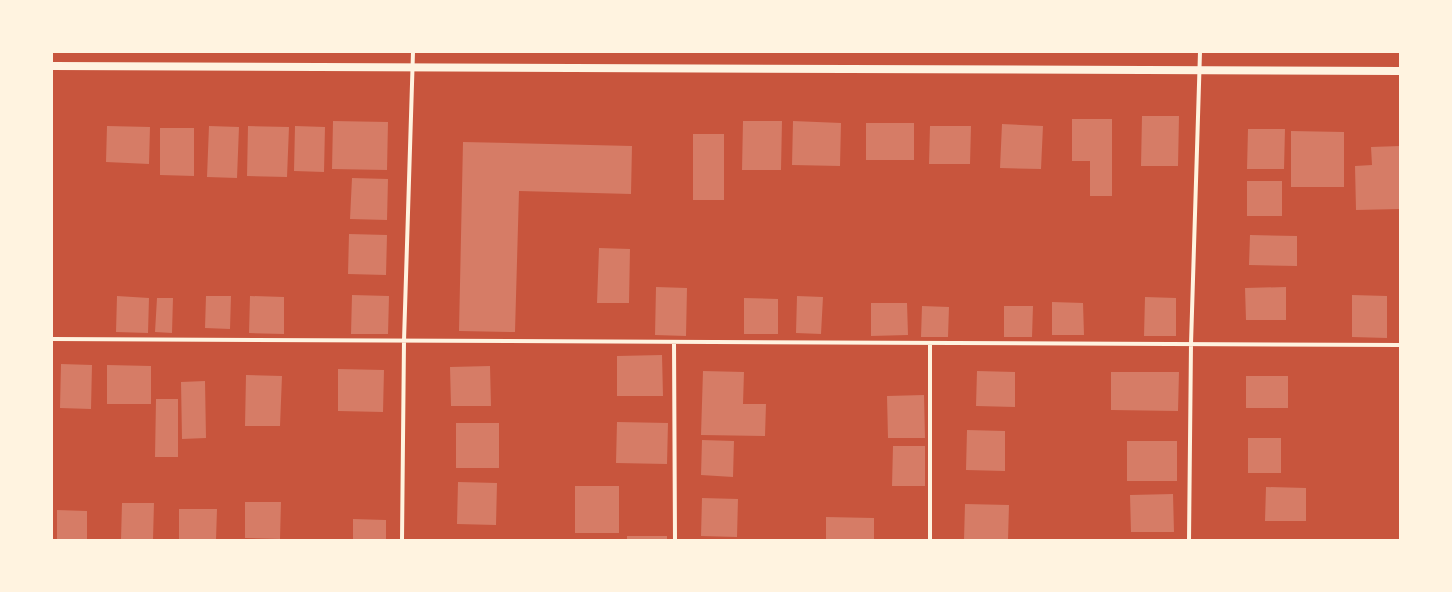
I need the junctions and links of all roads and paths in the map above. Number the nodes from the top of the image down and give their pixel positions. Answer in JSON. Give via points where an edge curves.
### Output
{"nodes":[{"id":1,"x":413,"y":52,"type":"edge"},
{"id":2,"x":1200,"y":52,"type":"edge"},
{"id":3,"x":52,"y":66,"type":"edge"},
{"id":4,"x":413,"y":67,"type":"junction"},
{"id":5,"x":1200,"y":70,"type":"junction"},
{"id":6,"x":1400,"y":71,"type":"edge"},
{"id":7,"x":52,"y":339,"type":"edge"},
{"id":8,"x":404,"y":341,"type":"junction"},
{"id":9,"x":674,"y":342,"type":"junction"},
{"id":10,"x":930,"y":343,"type":"junction"},
{"id":11,"x":1191,"y":344,"type":"junction"},
{"id":12,"x":1400,"y":345,"type":"edge"},
{"id":13,"x":402,"y":540,"type":"edge"},
{"id":14,"x":675,"y":540,"type":"edge"},
{"id":15,"x":930,"y":540,"type":"edge"},
{"id":16,"x":1189,"y":540,"type":"edge"}],
"edges":[{"from":1,"to":4,"type":"street"},
{"from":2,"to":5,"type":"street"},
{"from":3,"to":4,"type":"main road"},
{"from":4,"to":5,"type":"main road"},
{"from":4,"to":8,"type":"street"},
{"from":5,"to":6,"type":"main road"},
{"from":5,"to":11,"type":"street"},
{"from":7,"to":8,"type":"street"},
{"from":8,"to":9,"type":"street"},
{"from":8,"to":13,"type":"street"},
{"from":9,"to":10,"type":"street"},
{"from":9,"to":14,"type":"street"},
{"from":10,"to":11,"type":"street"},
{"from":10,"to":15,"type":"street"},
{"from":11,"to":12,"type":"street"},
{"from":11,"to":16,"type":"street"}]}
